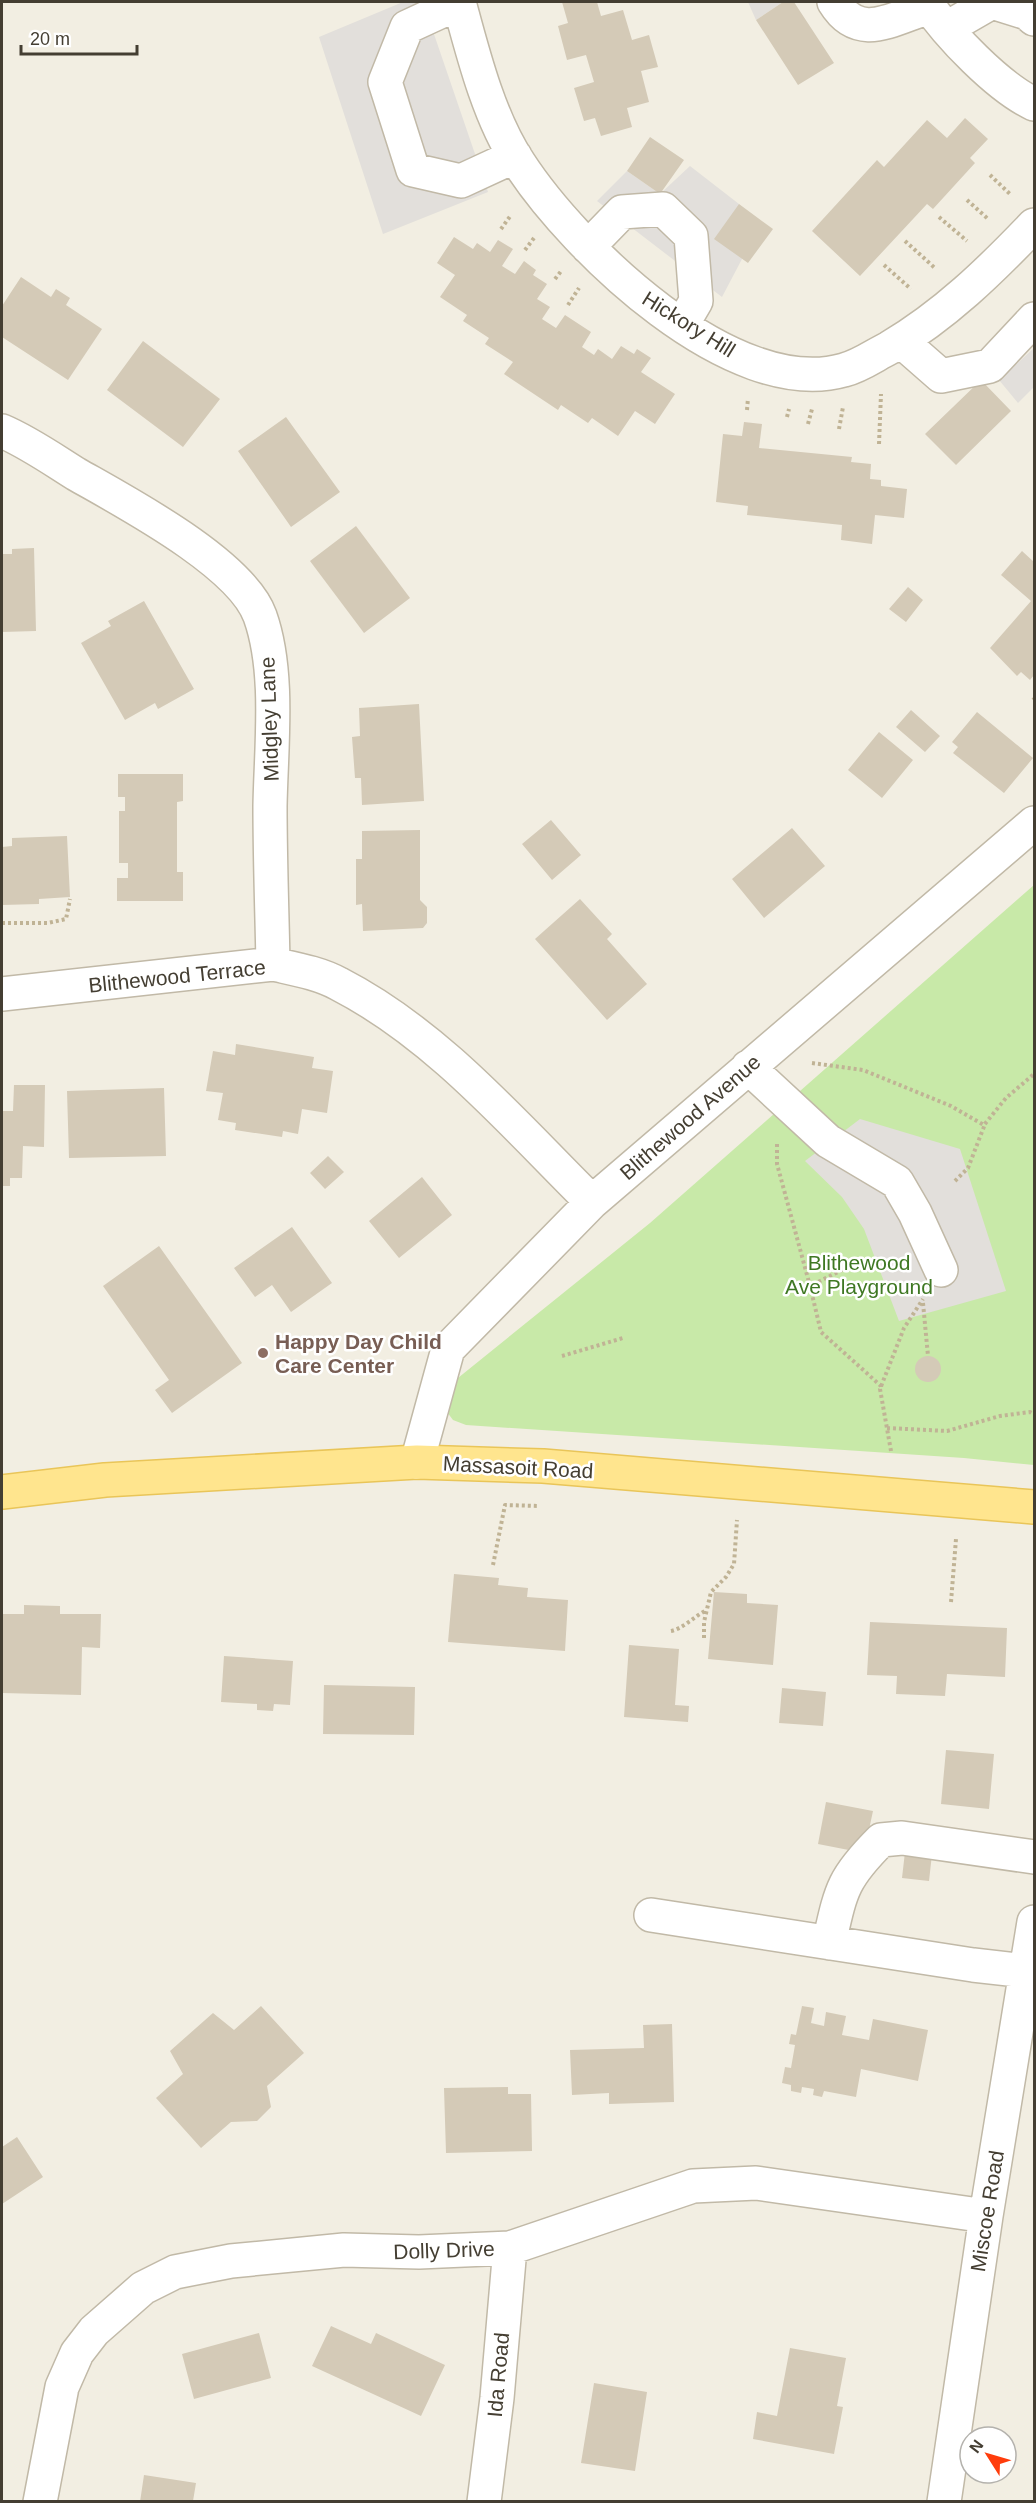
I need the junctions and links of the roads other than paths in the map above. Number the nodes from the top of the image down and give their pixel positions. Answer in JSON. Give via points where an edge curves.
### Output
{"nodes":[{"id":1,"x":459,"y":2,"type":"edge"},
{"id":2,"x":834,"y":2,"type":"edge"},
{"id":3,"x":934,"y":12,"type":"edge"},
{"id":4,"x":1035,"y":19,"type":"edge"},
{"id":5,"x":1035,"y":104,"type":"edge"},
{"id":6,"x":515,"y":156,"type":"junction"},
{"id":7,"x":1034,"y":227,"type":"edge"},
{"id":8,"x":588,"y":247,"type":"junction"},
{"id":9,"x":1035,"y":319,"type":"edge"},
{"id":10,"x":682,"y":325,"type":"junction"},
{"id":11,"x":901,"y":341,"type":"junction"},
{"id":12,"x":2,"y":431,"type":"edge"},
{"id":13,"x":1035,"y":823,"type":"edge"},
{"id":14,"x":273,"y":964,"type":"junction"},
{"id":15,"x":2,"y":994,"type":"edge"},
{"id":16,"x":748,"y":1067,"type":"junction"},
{"id":17,"x":592,"y":1202,"type":"junction"},
{"id":18,"x":942,"y":1270,"type":"road end"},
{"id":19,"x":417,"y":1462,"type":"junction"},
{"id":20,"x":2,"y":1492,"type":"edge"},
{"id":21,"x":1035,"y":1507,"type":"edge"},
{"id":22,"x":1035,"y":1857,"type":"edge"},
{"id":23,"x":651,"y":1915,"type":"dead end"},
{"id":24,"x":1035,"y":1922,"type":"edge"},
{"id":25,"x":829,"y":1943,"type":"junction"},
{"id":26,"x":1027,"y":1992,"type":"edge"},
{"id":27,"x":986,"y":2216,"type":"junction"},
{"id":28,"x":510,"y":2247,"type":"junction"},
{"id":29,"x":40,"y":2502,"type":"edge"},
{"id":30,"x":484,"y":2502,"type":"edge"},
{"id":31,"x":944,"y":2502,"type":"edge"}],
"edges":[{"from":1,"to":6,"type":"street","name":"Hickory Hill","via":[[475,61]]},
{"from":1,"to":6,"type":"street","via":[[407,27],[385,82],[413,170],[460,181]]},
{"from":2,"to":3,"type":"street","via":[[847,18],[867,27]]},
{"from":3,"to":4,"type":"street","via":[[993,2]]},
{"from":3,"to":5,"type":"street","via":[[960,44]]},
{"from":6,"to":8,"type":"street","name":"Hickory Hill","via":[[567,226]]},
{"from":7,"to":11,"type":"street","name":"Hickory Hill","via":[[939,316]]},
{"from":8,"to":10,"type":"street","name":"Hickory Hill","via":[[636,291]]},
{"from":8,"to":10,"type":"street","via":[[622,212],[663,209],[692,236],[696,301]]},
{"from":9,"to":11,"type":"street","via":[[990,366],[941,376]]},
{"from":10,"to":11,"type":"street","name":"Hickory Hill","via":[[732,354],[785,372],[819,374],[845,370]]},
{"from":12,"to":14,"type":"street","name":"Midgley Lane","via":[[168,527],[216,563],[246,593],[260,614],[272,696]]},
{"from":13,"to":16,"type":"street","name":"Blithewood Avenue"},
{"from":14,"to":15,"type":"street","name":"Blithewood Terrace"},
{"from":14,"to":17,"type":"street","name":"Blithewood Terrace","via":[[338,983],[406,1029],[494,1102]]},
{"from":16,"to":17,"type":"street","name":"Blithewood Avenue"},
{"from":16,"to":18,"type":"street","via":[[828,1141],[897,1182]]},
{"from":17,"to":19,"type":"street","name":"Blithewood Avenue","via":[[448,1349]]},
{"from":19,"to":20,"type":"main road","name":"Massasoit Road","via":[[105,1480]]},
{"from":19,"to":21,"type":"main road","name":"Massasoit Road","via":[[543,1466]]},
{"from":22,"to":25,"type":"street","via":[[903,1838],[881,1840],[854,1867],[841,1889]]},
{"from":23,"to":25,"type":"street"},
{"from":24,"to":26,"type":"street","name":"Miscoe Road"},
{"from":25,"to":26,"type":"street"},
{"from":26,"to":27,"type":"street","name":"Miscoe Road"},
{"from":27,"to":28,"type":"street","name":"Dolly Drive","via":[[756,2183],[693,2186]]},
{"from":27,"to":31,"type":"street","name":"Miscoe Road"},
{"from":28,"to":29,"type":"street","name":"Dolly Drive","via":[[418,2252],[344,2250],[231,2261],[175,2272],[142,2288],[94,2331],[77,2353],[62,2387]]},
{"from":28,"to":30,"type":"street","name":"Ida Road"}]}
